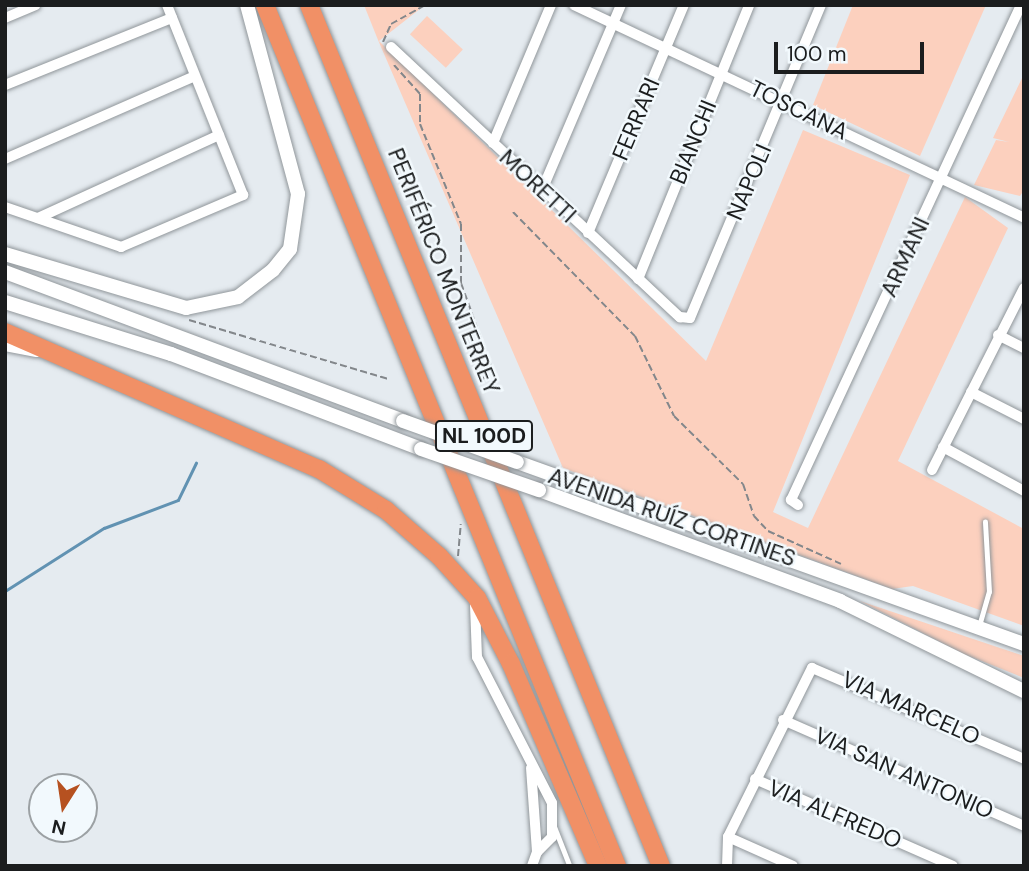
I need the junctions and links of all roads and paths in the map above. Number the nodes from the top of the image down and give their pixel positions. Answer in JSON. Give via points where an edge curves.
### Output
{"nodes":[{"id":1,"x":35,"y":5,"type":"edge"},
{"id":2,"x":167,"y":5,"type":"edge"},
{"id":3,"x":247,"y":5,"type":"edge"},
{"id":4,"x":265,"y":5,"type":"edge"},
{"id":5,"x":309,"y":5,"type":"edge"},
{"id":6,"x":425,"y":5,"type":"edge"},
{"id":7,"x":551,"y":5,"type":"edge"},
{"id":8,"x":574,"y":5,"type":"edge"},
{"id":9,"x":621,"y":5,"type":"edge"},
{"id":10,"x":684,"y":5,"type":"edge"},
{"id":11,"x":749,"y":5,"type":"edge"},
{"id":12,"x":821,"y":5,"type":"edge"},
{"id":13,"x":1021,"y":5,"type":"edge"},
{"id":14,"x":5,"y":18,"type":"edge"},
{"id":15,"x":172,"y":18,"type":"junction"},
{"id":16,"x":614,"y":23,"type":"junction"},
{"id":17,"x":387,"y":46,"type":"joint"},
{"id":18,"x":667,"y":47,"type":"junction"},
{"id":19,"x":392,"y":63,"type":"dead end"},
{"id":20,"x":721,"y":73,"type":"junction"},
{"id":21,"x":195,"y":76,"type":"junction"},
{"id":22,"x":5,"y":85,"type":"edge"},
{"id":23,"x":783,"y":102,"type":"junction"},
{"id":24,"x":219,"y":135,"type":"junction"},
{"id":25,"x":493,"y":144,"type":"junction"},
{"id":26,"x":5,"y":159,"type":"edge"},
{"id":27,"x":941,"y":178,"type":"junction"},
{"id":28,"x":542,"y":190,"type":"junction"},
{"id":29,"x":5,"y":207,"type":"edge"},
{"id":30,"x":513,"y":212,"type":"dead end"},
{"id":31,"x":1023,"y":217,"type":"edge"},
{"id":32,"x":38,"y":218,"type":"junction"},
{"id":33,"x":1024,"y":226,"type":"edge"},
{"id":34,"x":588,"y":233,"type":"junction"},
{"id":35,"x":5,"y":254,"type":"edge"},
{"id":36,"x":5,"y":272,"type":"edge"},
{"id":37,"x":638,"y":279,"type":"junction"},
{"id":38,"x":1021,"y":293,"type":"edge"},
{"id":39,"x":5,"y":302,"type":"edge"},
{"id":40,"x":177,"y":316,"type":"dead end"},
{"id":41,"x":690,"y":318,"type":"joint"},
{"id":42,"x":5,"y":332,"type":"edge"},
{"id":43,"x":998,"y":335,"type":"junction"},
{"id":44,"x":5,"y":346,"type":"edge"},
{"id":45,"x":1024,"y":348,"type":"edge"},
{"id":46,"x":68,"y":360,"type":"junction"},
{"id":47,"x":388,"y":379,"type":"dead end"},
{"id":48,"x":478,"y":389,"type":"dead end"},
{"id":49,"x":971,"y":392,"type":"junction"},
{"id":50,"x":171,"y":401,"type":"junction"},
{"id":51,"x":1024,"y":419,"type":"edge"},
{"id":52,"x":943,"y":447,"type":"junction"},
{"id":53,"x":932,"y":470,"type":"dead end"},
{"id":54,"x":1024,"y":491,"type":"edge"},
{"id":55,"x":798,"y":505,"type":"dead end"},
{"id":56,"x":985,"y":522,"type":"dead end"},
{"id":57,"x":842,"y":565,"type":"dead end"},
{"id":58,"x":979,"y":627,"type":"junction"},
{"id":59,"x":1024,"y":644,"type":"edge"},
{"id":60,"x":1024,"y":691,"type":"edge"},
{"id":61,"x":783,"y":720,"type":"junction"},
{"id":62,"x":1024,"y":759,"type":"edge"},
{"id":63,"x":531,"y":768,"type":"junction"},
{"id":64,"x":755,"y":779,"type":"junction"},
{"id":65,"x":1024,"y":826,"type":"edge"},
{"id":66,"x":554,"y":827,"type":"junction"},
{"id":67,"x":728,"y":837,"type":"junction"},
{"id":68,"x":537,"y":852,"type":"junction"},
{"id":69,"x":532,"y":866,"type":"edge"},
{"id":70,"x":570,"y":866,"type":"edge"},
{"id":71,"x":598,"y":866,"type":"edge"},
{"id":72,"x":617,"y":866,"type":"edge"},
{"id":73,"x":661,"y":866,"type":"edge"},
{"id":74,"x":727,"y":866,"type":"edge"},
{"id":75,"x":793,"y":866,"type":"edge"},
{"id":76,"x":953,"y":866,"type":"edge"}],
"edges":[{"from":1,"to":14,"type":"street"},
{"from":2,"to":15,"type":"street"},
{"from":3,"to":35,"type":"main road","via":[[298,194],[290,249],[273,270],[238,297],[186,308]]},
{"from":4,"to":72,"type":"highway","number":"NL 100D"},
{"from":5,"to":73,"type":"highway","name":"PERIFÉRICO MONTERREY","number":"NL 100D"},
{"from":6,"to":17,"type":"path","via":[[391,24]]},
{"from":7,"to":25,"type":"street"},
{"from":8,"to":16,"type":"street","name":"TOSCANA"},
{"from":9,"to":16,"type":"street"},
{"from":10,"to":18,"type":"street","name":"FERRARI"},
{"from":11,"to":20,"type":"street","name":"BIANCHI"},
{"from":12,"to":23,"type":"street","name":"NAPOLI"},
{"from":13,"to":27,"type":"street","name":"ARMANI"},
{"from":15,"to":21,"type":"street"},
{"from":15,"to":22,"type":"street"},
{"from":16,"to":18,"type":"street","name":"TOSCANA"},
{"from":16,"to":28,"type":"street"},
{"from":17,"to":25,"type":"street","name":"MORETTI"},
{"from":18,"to":20,"type":"street","name":"TOSCANA"},
{"from":18,"to":34,"type":"street","name":"FERRARI"},
{"from":19,"to":48,"type":"path","via":[[420,93],[420,124],[461,225],[461,283],[491,366]]},
{"from":20,"to":23,"type":"street","name":"TOSCANA"},
{"from":20,"to":37,"type":"street","name":"BIANCHI"},
{"from":21,"to":24,"type":"street"},
{"from":21,"to":26,"type":"street"},
{"from":23,"to":27,"type":"street","name":"TOSCANA"},
{"from":23,"to":41,"type":"street","name":"NAPOLI"},
{"from":24,"to":32,"type":"street"},
{"from":24,"to":32,"type":"street","via":[[243,195],[121,247]]},
{"from":25,"to":28,"type":"street","name":"MORETTI"},
{"from":27,"to":31,"type":"street","name":"TOSCANA"},
{"from":27,"to":55,"type":"street","name":"ARMANI","via":[[791,500]]},
{"from":28,"to":34,"type":"street","name":"MORETTI"},
{"from":29,"to":32,"type":"street"},
{"from":30,"to":57,"type":"path","via":[[635,336],[674,416],[743,484],[754,516],[768,531]]},
{"from":31,"to":33,"type":"street"},
{"from":34,"to":37,"type":"street","name":"MORETTI"},
{"from":36,"to":58,"type":"main road","name":"AVENIDA RUÍZ CORTINES","bridge":true,"via":[[403,421]]},
{"from":37,"to":41,"type":"street","name":"MORETTI","via":[[680,317]]},
{"from":38,"to":43,"type":"street"},
{"from":39,"to":60,"type":"main road","name":"AVENIDA RUÍZ CORTINES","bridge":true,"via":[[171,354],[840,601]]},
{"from":40,"to":47,"type":"path"},
{"from":42,"to":46,"type":"highway"},
{"from":43,"to":45,"type":"street"},
{"from":43,"to":49,"type":"street"},
{"from":44,"to":46,"type":"street"},
{"from":46,"to":50,"type":"highway"},
{"from":49,"to":51,"type":"street"},
{"from":49,"to":52,"type":"street"},
{"from":50,"to":63,"type":"street","via":[[360,495],[426,548],[475,607],[477,657]]},
{"from":50,"to":71,"type":"highway","via":[[319,469],[386,510],[439,556],[477,598],[511,664]]},
{"from":52,"to":53,"type":"street"},
{"from":52,"to":54,"type":"street"},
{"from":56,"to":58,"type":"lane","via":[[989,592]]},
{"from":58,"to":59,"type":"main road","name":"AVENIDA RUÍZ CORTINES"},
{"from":61,"to":62,"type":"street","name":"VIA MARCELO","via":[[801,680],[813,668]]},
{"from":61,"to":64,"type":"street"},
{"from":61,"to":65,"type":"street","name":"VIA SAN ANTONIO"},
{"from":63,"to":66,"type":"street","via":[[552,803]]},
{"from":63,"to":68,"type":"street"},
{"from":64,"to":67,"type":"street"},
{"from":64,"to":76,"type":"street","name":"VIA ALFREDO"},
{"from":66,"to":68,"type":"street"},
{"from":66,"to":70,"type":"lane"},
{"from":67,"to":74,"type":"street"},
{"from":67,"to":75,"type":"street"},
{"from":68,"to":69,"type":"street"}]}
